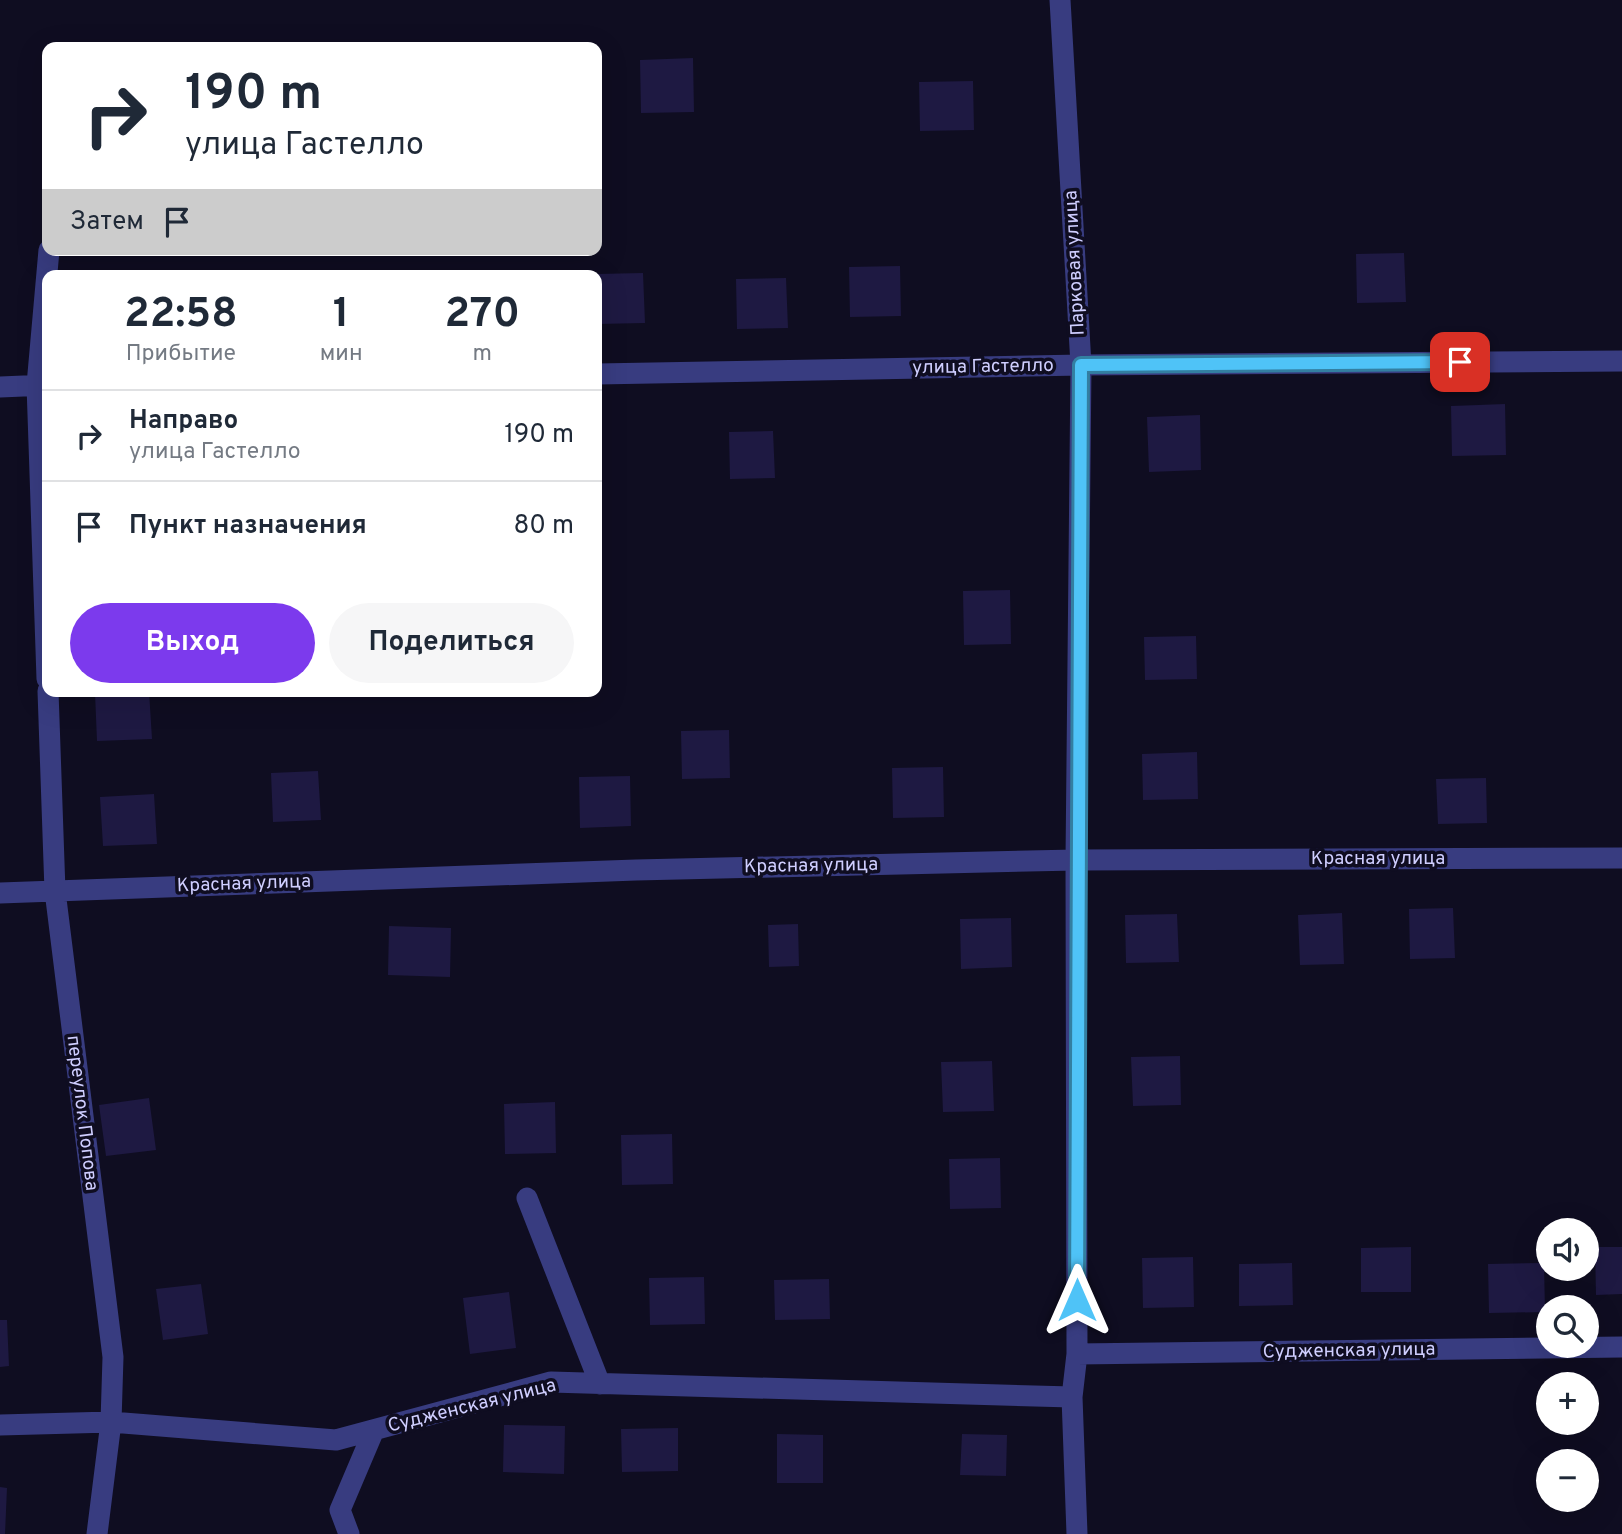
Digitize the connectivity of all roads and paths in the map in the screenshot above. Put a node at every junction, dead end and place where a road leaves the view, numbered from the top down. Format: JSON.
{"nodes":[{"id":1,"x":1060,"y":0,"type":"edge"},
{"id":2,"x":1622,"y":361,"type":"edge"},
{"id":3,"x":1081,"y":365,"type":"junction"},
{"id":4,"x":602,"y":374,"type":"edge"},
{"id":5,"x":42,"y":385,"type":"edge"},
{"id":6,"x":0,"y":387,"type":"edge"},
{"id":7,"x":48,"y":697,"type":"edge"},
{"id":8,"x":1622,"y":858,"type":"edge"},
{"id":9,"x":1076,"y":860,"type":"junction"},
{"id":10,"x":55,"y":891,"type":"junction"},
{"id":11,"x":0,"y":893,"type":"edge"},
{"id":12,"x":527,"y":1198,"type":"dead end"},
{"id":13,"x":1622,"y":1347,"type":"edge"},
{"id":14,"x":1077,"y":1354,"type":"junction"},
{"id":15,"x":600,"y":1384,"type":"junction"},
{"id":16,"x":1072,"y":1397,"type":"junction"},
{"id":17,"x":111,"y":1422,"type":"junction"},
{"id":18,"x":0,"y":1425,"type":"edge"},
{"id":19,"x":374,"y":1430,"type":"junction"},
{"id":20,"x":97,"y":1534,"type":"edge"},
{"id":21,"x":349,"y":1534,"type":"edge"},
{"id":22,"x":1077,"y":1534,"type":"edge"}],
"edges":[{"from":1,"to":3,"type":"street","name":"Парковая улица"},
{"from":2,"to":3,"type":"street","name":"улица Гастелло"},
{"from":3,"to":4,"type":"street","name":"улица Гастелло"},
{"from":3,"to":9,"type":"street","name":"Парковая улица"},
{"from":5,"to":6,"type":"street"},
{"from":7,"to":10,"type":"street","name":"переулок Попова"},
{"from":8,"to":9,"type":"street","name":"Красная улица"},
{"from":9,"to":10,"type":"street","name":"Красная улица"},
{"from":9,"to":14,"type":"street","name":"Парковая улица"},
{"from":10,"to":11,"type":"street","name":"Красная улица"},
{"from":10,"to":17,"type":"street","name":"переулок Попова"},
{"from":12,"to":15,"type":"street"},
{"from":13,"to":14,"type":"street","name":"Судженская улица"},
{"from":14,"to":16,"type":"street","name":"Парковая улица"},
{"from":15,"to":16,"type":"street","name":"Судженская улица"},
{"from":15,"to":19,"type":"street","name":"Судженская улица"},
{"from":16,"to":22,"type":"street","name":"Парковая улица"},
{"from":17,"to":18,"type":"street","name":"Судженская улица"},
{"from":17,"to":19,"type":"street","name":"Судженская улица"},
{"from":17,"to":20,"type":"street","name":"переулок Попова"},
{"from":19,"to":21,"type":"street"}]}
